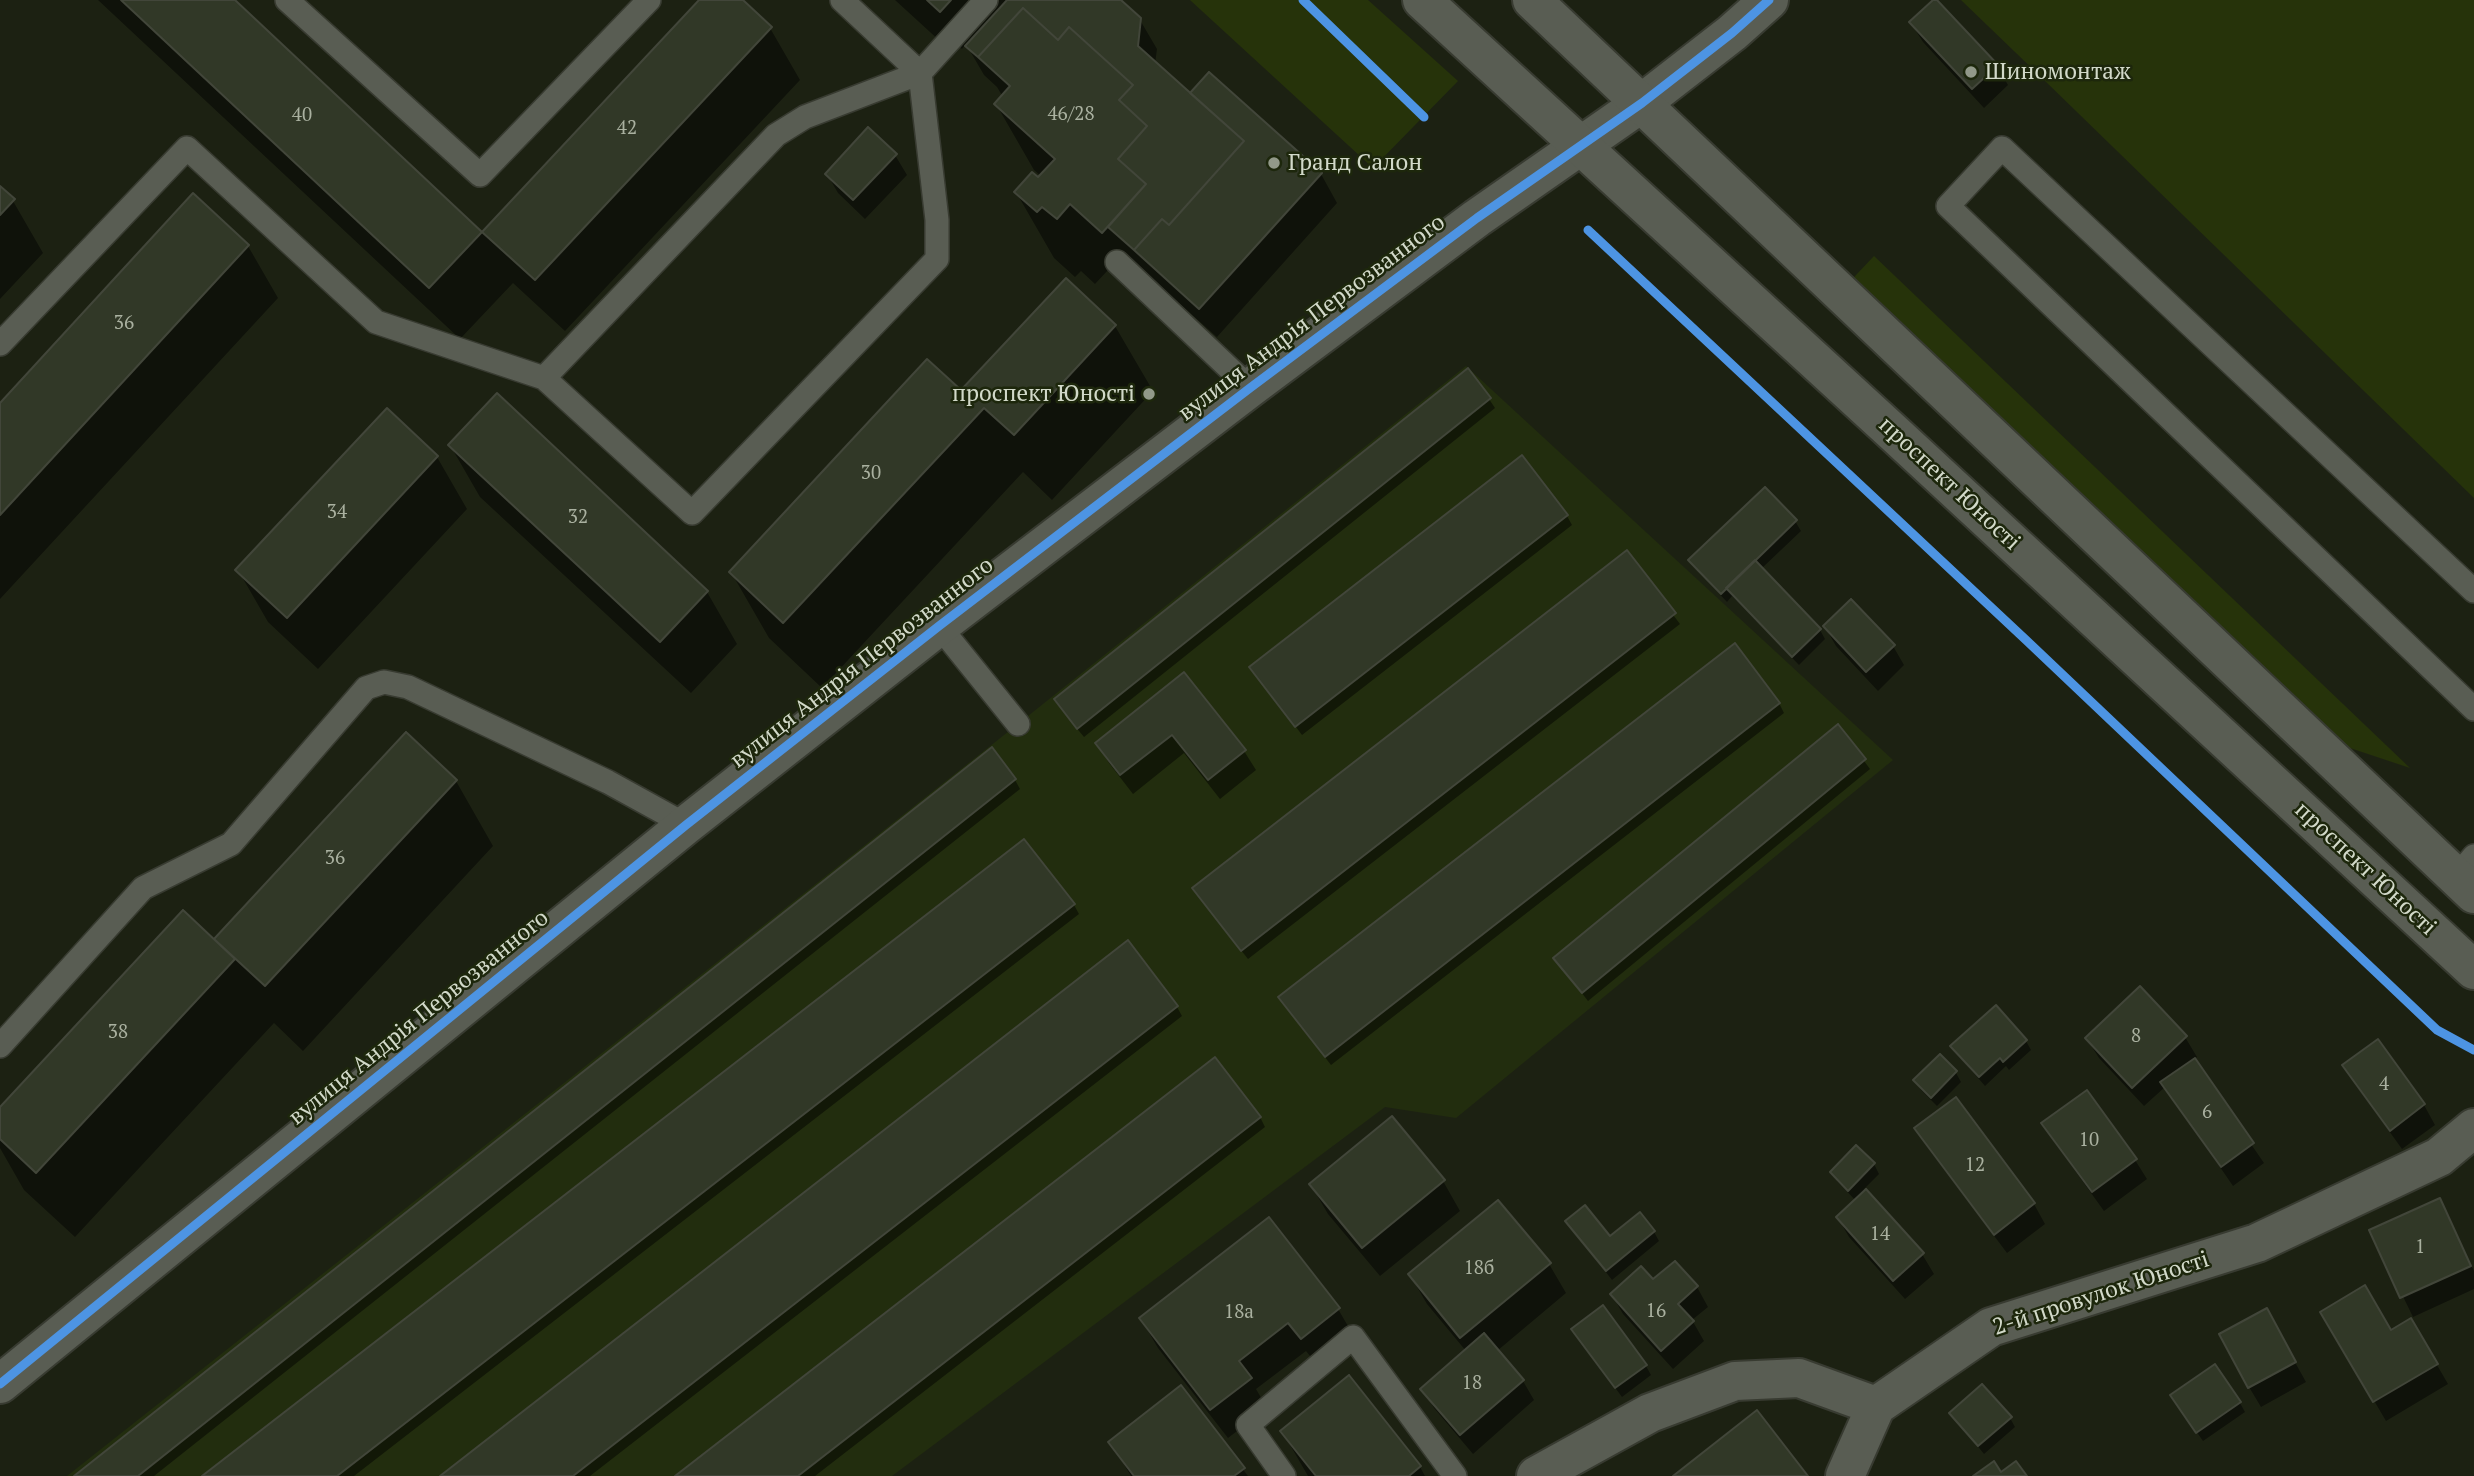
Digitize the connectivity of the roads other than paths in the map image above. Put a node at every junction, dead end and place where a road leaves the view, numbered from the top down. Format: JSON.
{"nodes":[{"id":1,"x":287,"y":0,"type":"edge"},
{"id":2,"x":649,"y":0,"type":"edge"},
{"id":3,"x":842,"y":0,"type":"edge"},
{"id":4,"x":986,"y":0,"type":"edge"},
{"id":5,"x":1422,"y":0,"type":"edge"},
{"id":6,"x":1532,"y":0,"type":"edge"},
{"id":7,"x":1769,"y":0,"type":"edge"},
{"id":8,"x":920,"y":73,"type":"junction"},
{"id":9,"x":1642,"y":103,"type":"junction"},
{"id":10,"x":1582,"y":145,"type":"junction"},
{"id":11,"x":1117,"y":262,"type":"dead end"},
{"id":12,"x":0,"y":344,"type":"edge"},
{"id":13,"x":544,"y":377,"type":"junction"},
{"id":14,"x":1250,"y":388,"type":"junction"},
{"id":15,"x":2474,"y":591,"type":"edge"},
{"id":16,"x":939,"y":626,"type":"junction"},
{"id":17,"x":2474,"y":709,"type":"edge"},
{"id":18,"x":1018,"y":724,"type":"dead end"},
{"id":19,"x":686,"y":825,"type":"junction"},
{"id":20,"x":2468,"y":876,"type":"edge"},
{"id":21,"x":2474,"y":970,"type":"edge"},
{"id":22,"x":0,"y":1046,"type":"edge"},
{"id":23,"x":2474,"y":1128,"type":"edge"},
{"id":24,"x":0,"y":1384,"type":"edge"},
{"id":25,"x":1876,"y":1406,"type":"junction"},
{"id":26,"x":1284,"y":1476,"type":"edge"},
{"id":27,"x":1455,"y":1476,"type":"edge"},
{"id":28,"x":1536,"y":1476,"type":"edge"},
{"id":29,"x":1845,"y":1476,"type":"edge"}],
"edges":[{"from":1,"to":2,"type":"lane"},
{"from":3,"to":8,"type":"lane"},
{"from":4,"to":8,"type":"lane"},
{"from":5,"to":10,"type":"street","name":"проспект Юності"},
{"from":6,"to":9,"type":"street"},
{"from":7,"to":9,"type":"street","name":"вулиця Андрія Первозванного"},
{"from":8,"to":13,"type":"lane"},
{"from":8,"to":13,"type":"lane"},
{"from":9,"to":10,"type":"street","name":"вулиця Андрія Первозванного"},
{"from":9,"to":20,"type":"street"},
{"from":10,"to":14,"type":"street","name":"вулиця Андрія Первозванного"},
{"from":10,"to":21,"type":"street","name":"проспект Юності"},
{"from":11,"to":14,"type":"lane"},
{"from":12,"to":13,"type":"lane"},
{"from":14,"to":16,"type":"street","name":"вулиця Андрія Первозванного"},
{"from":15,"to":17,"type":"lane"},
{"from":16,"to":18,"type":"lane"},
{"from":16,"to":19,"type":"street","name":"вулиця Андрія Первозванного"},
{"from":19,"to":22,"type":"lane"},
{"from":19,"to":24,"type":"street","name":"вулиця Андрія Первозванного"},
{"from":23,"to":25,"type":"street","name":"2-й провулок Юності"},
{"from":25,"to":28,"type":"street"},
{"from":25,"to":29,"type":"street"},
{"from":26,"to":27,"type":"lane"}]}
